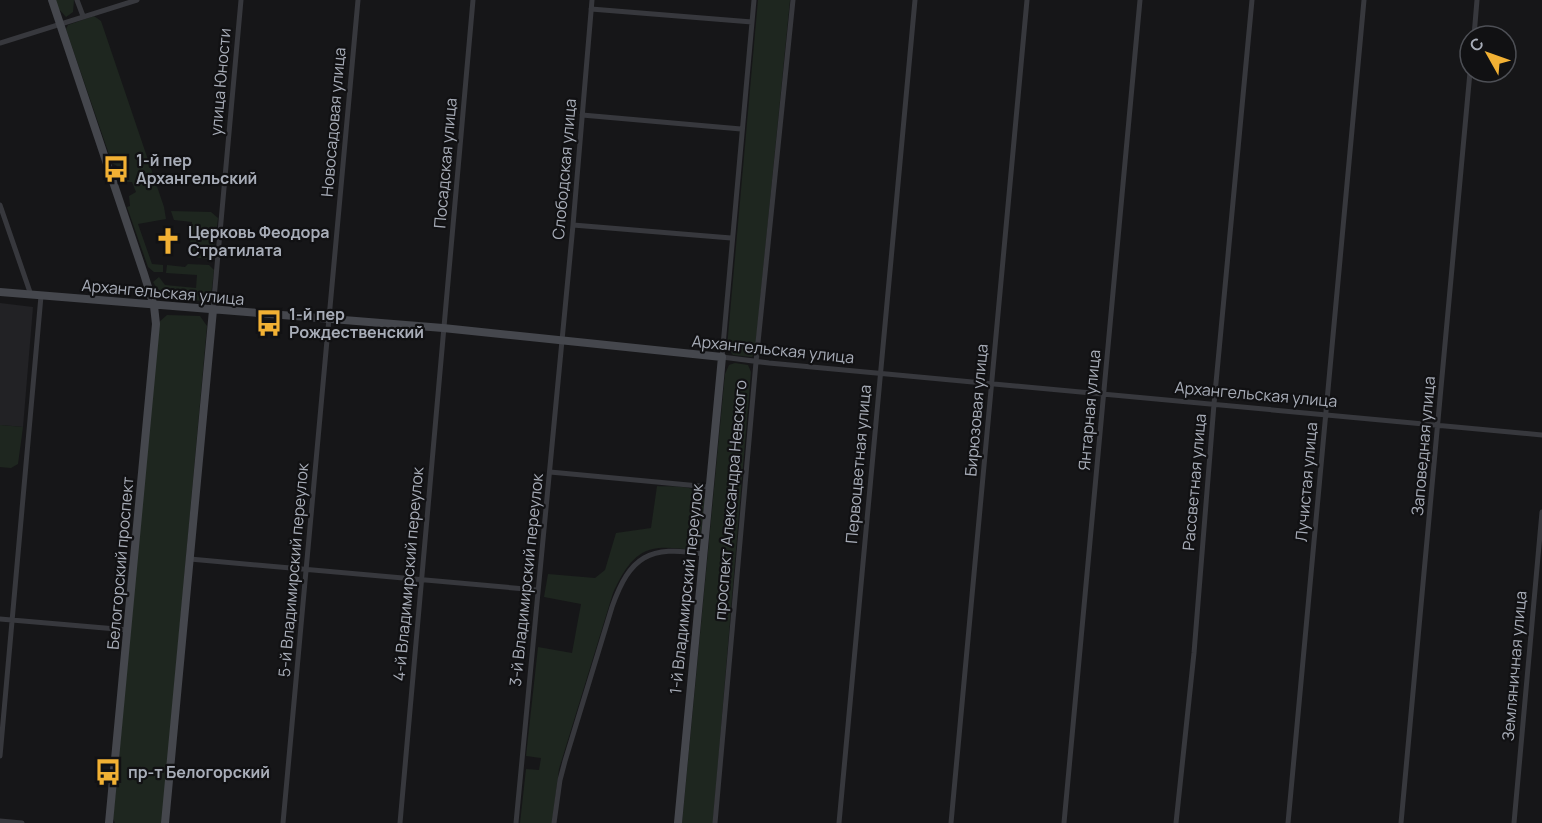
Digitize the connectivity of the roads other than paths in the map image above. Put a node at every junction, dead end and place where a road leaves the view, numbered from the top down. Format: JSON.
{"nodes":[{"id":1,"x":52,"y":0,"type":"edge"},
{"id":2,"x":77,"y":0,"type":"edge"},
{"id":3,"x":137,"y":0,"type":"edge"},
{"id":4,"x":241,"y":0,"type":"edge"},
{"id":5,"x":358,"y":0,"type":"edge"},
{"id":6,"x":473,"y":0,"type":"edge"},
{"id":7,"x":592,"y":0,"type":"edge"},
{"id":8,"x":754,"y":0,"type":"edge"},
{"id":9,"x":793,"y":0,"type":"edge"},
{"id":10,"x":915,"y":0,"type":"edge"},
{"id":11,"x":1027,"y":0,"type":"edge"},
{"id":12,"x":1140,"y":0,"type":"edge"},
{"id":13,"x":1252,"y":0,"type":"edge"},
{"id":14,"x":1364,"y":0,"type":"edge"},
{"id":15,"x":1477,"y":0,"type":"edge"},
{"id":16,"x":591,"y":9,"type":"junction"},
{"id":17,"x":83,"y":16,"type":"junction"},
{"id":18,"x":752,"y":22,"type":"junction"},
{"id":19,"x":60,"y":24,"type":"junction"},
{"id":20,"x":1475,"y":24,"type":"edge"},
{"id":21,"x":0,"y":43,"type":"edge"},
{"id":22,"x":1469,"y":84,"type":"edge"},
{"id":23,"x":582,"y":115,"type":"junction"},
{"id":24,"x":741,"y":129,"type":"junction"},
{"id":25,"x":0,"y":205,"type":"edge"},
{"id":26,"x":573,"y":225,"type":"junction"},
{"id":27,"x":731,"y":238,"type":"junction"},
{"id":28,"x":0,"y":292,"type":"edge"},
{"id":29,"x":31,"y":295,"type":"junction"},
{"id":30,"x":41,"y":296,"type":"junction"},
{"id":31,"x":154,"y":306,"type":"junction"},
{"id":32,"x":213,"y":310,"type":"junction"},
{"id":33,"x":330,"y":319,"type":"junction"},
{"id":34,"x":443,"y":328,"type":"junction"},
{"id":35,"x":561,"y":340,"type":"junction"},
{"id":36,"x":722,"y":357,"type":"junction"},
{"id":37,"x":756,"y":362,"type":"junction"},
{"id":38,"x":880,"y":374,"type":"junction"},
{"id":39,"x":992,"y":383,"type":"junction"},
{"id":40,"x":1104,"y":394,"type":"junction"},
{"id":41,"x":1214,"y":404,"type":"junction"},
{"id":42,"x":1326,"y":414,"type":"junction"},
{"id":43,"x":1438,"y":425,"type":"junction"},
{"id":44,"x":1542,"y":435,"type":"edge"},
{"id":45,"x":550,"y":472,"type":"junction"},
{"id":46,"x":710,"y":487,"type":"junction"},
{"id":47,"x":1542,"y":512,"type":"edge"},
{"id":48,"x":703,"y":554,"type":"junction"},
{"id":49,"x":190,"y":559,"type":"junction"},
{"id":50,"x":306,"y":568,"type":"junction"},
{"id":51,"x":422,"y":579,"type":"junction"},
{"id":52,"x":537,"y":590,"type":"junction"},
{"id":53,"x":0,"y":619,"type":"edge"},
{"id":54,"x":13,"y":620,"type":"junction"},
{"id":55,"x":128,"y":630,"type":"junction"},
{"id":56,"x":0,"y":756,"type":"edge"},
{"id":57,"x":0,"y":821,"type":"edge"},
{"id":58,"x":22,"y":823,"type":"edge"},
{"id":59,"x":109,"y":823,"type":"edge"},
{"id":60,"x":165,"y":823,"type":"edge"},
{"id":61,"x":283,"y":823,"type":"edge"},
{"id":62,"x":400,"y":823,"type":"edge"},
{"id":63,"x":516,"y":823,"type":"edge"},
{"id":64,"x":554,"y":823,"type":"edge"},
{"id":65,"x":678,"y":823,"type":"edge"},
{"id":66,"x":715,"y":823,"type":"edge"},
{"id":67,"x":839,"y":823,"type":"edge"},
{"id":68,"x":951,"y":823,"type":"edge"},
{"id":69,"x":1064,"y":823,"type":"edge"},
{"id":70,"x":1176,"y":823,"type":"edge"},
{"id":71,"x":1288,"y":823,"type":"edge"},
{"id":72,"x":1401,"y":823,"type":"edge"},
{"id":73,"x":1514,"y":823,"type":"edge"}],
"edges":[{"from":1,"to":19,"type":"street","name":"Белогорский проспект"},
{"from":2,"to":17,"type":"street"},
{"from":3,"to":17,"type":"street"},
{"from":4,"to":32,"type":"street","name":"улица Юности"},
{"from":5,"to":33,"type":"street","name":"Новосадовая улица"},
{"from":6,"to":34,"type":"street","name":"Посадская улица"},
{"from":7,"to":16,"type":"street","name":"Слободская улица"},
{"from":8,"to":18,"type":"street","name":"проспект Александра Невского"},
{"from":9,"to":37,"type":"street","name":"проспект Александра Невского"},
{"from":10,"to":38,"type":"street","name":"Первоцветная улица"},
{"from":11,"to":39,"type":"street","name":"Бирюзовая улица"},
{"from":12,"to":40,"type":"street","name":"Янтарная улица"},
{"from":13,"to":41,"type":"street","name":"Рассветная улица"},
{"from":14,"to":42,"type":"street","name":"Лучистая улица"},
{"from":15,"to":20,"type":"street"},
{"from":16,"to":18,"type":"street"},
{"from":16,"to":23,"type":"street","name":"Слободская улица"},
{"from":17,"to":19,"type":"street"},
{"from":18,"to":24,"type":"street","name":"проспект Александра Невского"},
{"from":19,"to":21,"type":"street"},
{"from":19,"to":31,"type":"street","name":"Белогорский проспект"},
{"from":22,"to":43,"type":"street","name":"Заповедная улица"},
{"from":23,"to":24,"type":"street"},
{"from":23,"to":26,"type":"street","name":"Слободская улица"},
{"from":24,"to":27,"type":"street","name":"проспект Александра Невского"},
{"from":25,"to":29,"type":"street"},
{"from":26,"to":27,"type":"street"},
{"from":26,"to":35,"type":"street","name":"Слободская улица"},
{"from":27,"to":36,"type":"street","name":"проспект Александра Невского"},
{"from":28,"to":29,"type":"street","name":"Архангельская улица"},
{"from":29,"to":30,"type":"street","name":"Архангельская улица"},
{"from":30,"to":31,"type":"street","name":"Архангельская улица"},
{"from":30,"to":54,"type":"street"},
{"from":31,"to":32,"type":"street","name":"Архангельская улица"},
{"from":31,"to":55,"type":"street","name":"Белогорский проспект"},
{"from":32,"to":33,"type":"street","name":"Архангельская улица"},
{"from":32,"to":49,"type":"street"},
{"from":33,"to":34,"type":"street","name":"Архангельская улица"},
{"from":33,"to":50,"type":"street","name":"5-й Владимирский переулок"},
{"from":34,"to":35,"type":"street","name":"Архангельская улица"},
{"from":34,"to":51,"type":"street","name":"4-й Владимирский переулок"},
{"from":35,"to":36,"type":"street","name":"Архангельская улица"},
{"from":35,"to":45,"type":"street","name":"3-й Владимирский переулок"},
{"from":36,"to":37,"type":"street","name":"Архангельская улица"},
{"from":36,"to":46,"type":"street","name":"1-й Владимирский переулок"},
{"from":37,"to":38,"type":"street","name":"Архангельская улица"},
{"from":37,"to":66,"type":"street","name":"проспект Александра Невского"},
{"from":38,"to":39,"type":"street","name":"Архангельская улица"},
{"from":38,"to":67,"type":"street","name":"Первоцветная улица"},
{"from":39,"to":40,"type":"street","name":"Архангельская улица"},
{"from":39,"to":68,"type":"street","name":"Бирюзовая улица"},
{"from":40,"to":41,"type":"street","name":"Архангельская улица"},
{"from":40,"to":69,"type":"street","name":"Янтарная улица"},
{"from":41,"to":42,"type":"street","name":"Архангельская улица"},
{"from":41,"to":70,"type":"street","name":"Рассветная улица"},
{"from":42,"to":43,"type":"street","name":"Архангельская улица"},
{"from":42,"to":71,"type":"street","name":"Лучистая улица"},
{"from":43,"to":44,"type":"street","name":"Архангельская улица"},
{"from":43,"to":72,"type":"street","name":"Заповедная улица"},
{"from":45,"to":46,"type":"street"},
{"from":45,"to":52,"type":"street","name":"3-й Владимирский переулок"},
{"from":46,"to":48,"type":"street","name":"1-й Владимирский переулок"},
{"from":47,"to":73,"type":"street","name":"Земляничная улица"},
{"from":48,"to":64,"type":"street"},
{"from":48,"to":65,"type":"street","name":"1-й Владимирский переулок"},
{"from":49,"to":50,"type":"street"},
{"from":49,"to":60,"type":"street"},
{"from":50,"to":51,"type":"street"},
{"from":50,"to":61,"type":"street","name":"5-й Владимирский переулок"},
{"from":51,"to":52,"type":"street"},
{"from":51,"to":62,"type":"street","name":"4-й Владимирский переулок"},
{"from":52,"to":63,"type":"street","name":"3-й Владимирский переулок"},
{"from":53,"to":54,"type":"street"},
{"from":54,"to":55,"type":"street"},
{"from":54,"to":56,"type":"street"},
{"from":55,"to":59,"type":"street","name":"Белогорский проспект"},
{"from":57,"to":58,"type":"street"}]}
